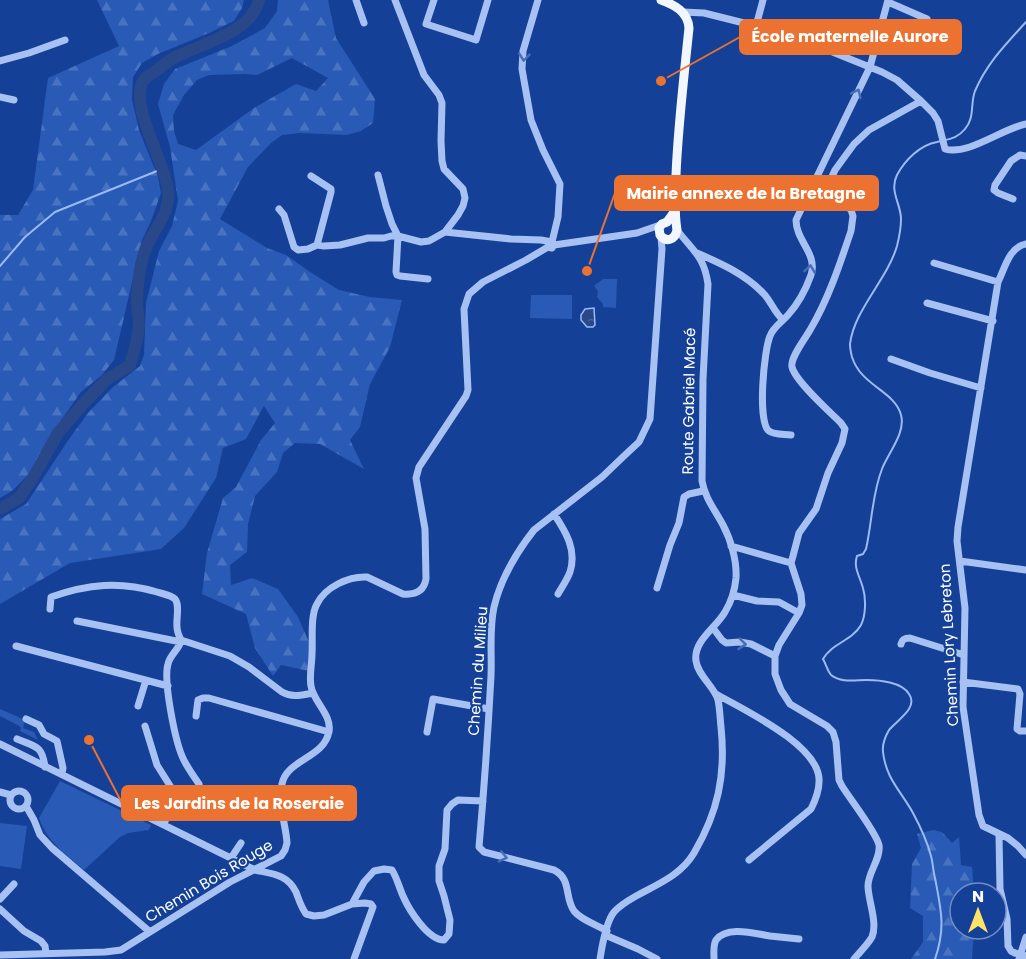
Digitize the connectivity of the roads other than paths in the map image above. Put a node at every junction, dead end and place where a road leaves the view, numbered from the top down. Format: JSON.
{"nodes":[{"id":1,"x":356,"y":0,"type":"edge"},
{"id":2,"x":395,"y":0,"type":"edge"},
{"id":3,"x":434,"y":0,"type":"edge"},
{"id":4,"x":488,"y":0,"type":"edge"},
{"id":5,"x":538,"y":0,"type":"edge"},
{"id":6,"x":661,"y":0,"type":"edge"},
{"id":7,"x":762,"y":0,"type":"edge"},
{"id":8,"x":888,"y":1,"type":"edge"},
{"id":9,"x":683,"y":12,"type":"junction"},
{"id":10,"x":927,"y":19,"type":"dead end"},
{"id":11,"x":364,"y":23,"type":"dead end"},
{"id":12,"x":756,"y":26,"type":"junction"},
{"id":13,"x":64,"y":40,"type":"dead end"},
{"id":14,"x":0,"y":61,"type":"edge"},
{"id":15,"x":870,"y":67,"type":"junction"},
{"id":16,"x":0,"y":97,"type":"edge"},
{"id":17,"x":14,"y":100,"type":"dead end"},
{"id":18,"x":921,"y":101,"type":"junction"},
{"id":19,"x":1026,"y":124,"type":"edge"},
{"id":20,"x":1026,"y":156,"type":"edge"},
{"id":21,"x":378,"y":175,"type":"dead end"},
{"id":22,"x":311,"y":176,"type":"dead end"},
{"id":23,"x":1013,"y":199,"type":"dead end"},
{"id":24,"x":279,"y":209,"type":"dead end"},
{"id":25,"x":445,"y":232,"type":"junction"},
{"id":26,"x":668,"y":232,"type":"junction"},
{"id":27,"x":398,"y":236,"type":"junction"},
{"id":28,"x":550,"y":244,"type":"junction"},
{"id":29,"x":1026,"y":244,"type":"edge"},
{"id":30,"x":317,"y":245,"type":"junction"},
{"id":31,"x":697,"y":253,"type":"junction"},
{"id":32,"x":934,"y":263,"type":"dead end"},
{"id":33,"x":429,"y":279,"type":"dead end"},
{"id":34,"x":998,"y":282,"type":"junction"},
{"id":35,"x":927,"y":303,"type":"dead end"},
{"id":36,"x":783,"y":320,"type":"junction"},
{"id":37,"x":993,"y":321,"type":"junction"},
{"id":38,"x":891,"y":359,"type":"dead end"},
{"id":39,"x":981,"y":388,"type":"junction"},
{"id":40,"x":791,"y":435,"type":"dead end"},
{"id":41,"x":703,"y":491,"type":"junction"},
{"id":42,"x":554,"y":514,"type":"junction"},
{"id":43,"x":731,"y":546,"type":"junction"},
{"id":44,"x":960,"y":561,"type":"junction"},
{"id":45,"x":791,"y":563,"type":"junction"},
{"id":46,"x":1026,"y":570,"type":"edge"},
{"id":47,"x":657,"y":588,"type":"dead end"},
{"id":48,"x":558,"y":594,"type":"dead end"},
{"id":49,"x":733,"y":595,"type":"junction"},
{"id":50,"x":50,"y":609,"type":"dead end"},
{"id":51,"x":799,"y":613,"type":"junction"},
{"id":52,"x":77,"y":621,"type":"dead end"},
{"id":53,"x":713,"y":628,"type":"junction"},
{"id":54,"x":181,"y":641,"type":"junction"},
{"id":55,"x":901,"y":644,"type":"dead end"},
{"id":56,"x":16,"y":646,"type":"dead end"},
{"id":57,"x":964,"y":655,"type":"junction"},
{"id":58,"x":774,"y":656,"type":"junction"},
{"id":59,"x":146,"y":680,"type":"junction"},
{"id":60,"x":963,"y":682,"type":"junction"},
{"id":61,"x":168,"y":686,"type":"junction"},
{"id":62,"x":313,"y":693,"type":"junction"},
{"id":63,"x":716,"y":694,"type":"junction"},
{"id":64,"x":138,"y":706,"type":"dead end"},
{"id":65,"x":489,"y":709,"type":"junction"},
{"id":66,"x":196,"y":716,"type":"dead end"},
{"id":67,"x":26,"y":719,"type":"dead end"},
{"id":68,"x":145,"y":726,"type":"dead end"},
{"id":69,"x":1026,"y":731,"type":"edge"},
{"id":70,"x":329,"y":732,"type":"junction"},
{"id":71,"x":427,"y":732,"type":"dead end"},
{"id":72,"x":147,"y":735,"type":"junction"},
{"id":73,"x":138,"y":737,"type":"dead end"},
{"id":74,"x":17,"y":739,"type":"dead end"},
{"id":75,"x":0,"y":744,"type":"edge"},
{"id":76,"x":45,"y":766,"type":"junction"},
{"id":77,"x":62,"y":774,"type":"junction"},
{"id":78,"x":199,"y":784,"type":"dead end"},
{"id":79,"x":0,"y":792,"type":"edge"},
{"id":80,"x":11,"y":795,"type":"junction"},
{"id":81,"x":483,"y":801,"type":"junction"},
{"id":82,"x":26,"y":806,"type":"junction"},
{"id":83,"x":164,"y":824,"type":"junction"},
{"id":84,"x":999,"y":835,"type":"junction"},
{"id":85,"x":241,"y":843,"type":"dead end"},
{"id":86,"x":1026,"y":855,"type":"edge"},
{"id":87,"x":231,"y":858,"type":"junction"},
{"id":88,"x":749,"y":860,"type":"dead end"},
{"id":89,"x":255,"y":870,"type":"junction"},
{"id":90,"x":14,"y":884,"type":"dead end"},
{"id":91,"x":0,"y":899,"type":"edge"},
{"id":92,"x":352,"y":904,"type":"junction"},
{"id":93,"x":0,"y":909,"type":"edge"},
{"id":94,"x":150,"y":932,"type":"junction"},
{"id":95,"x":606,"y":933,"type":"junction"},
{"id":96,"x":1026,"y":937,"type":"edge"},
{"id":97,"x":799,"y":939,"type":"dead end"},
{"id":98,"x":46,"y":953,"type":"junction"},
{"id":99,"x":0,"y":955,"type":"edge"},
{"id":100,"x":1021,"y":956,"type":"edge"},
{"id":101,"x":354,"y":959,"type":"edge"},
{"id":102,"x":600,"y":959,"type":"edge"},
{"id":103,"x":657,"y":959,"type":"edge"},
{"id":104,"x":714,"y":959,"type":"edge"},
{"id":105,"x":854,"y":959,"type":"edge"}],
"edges":[{"from":1,"to":11,"type":"street"},
{"from":2,"to":25,"type":"street"},
{"from":3,"to":4,"type":"street"},
{"from":5,"to":28,"type":"street","one_way":true},
{"from":6,"to":9,"type":"main road"},
{"from":7,"to":12,"type":"street"},
{"from":8,"to":10,"type":"street"},
{"from":8,"to":15,"type":"street"},
{"from":9,"to":12,"type":"street"},
{"from":9,"to":26,"type":"main road"},
{"from":12,"to":15,"type":"street"},
{"from":13,"to":14,"type":"street"},
{"from":15,"to":18,"type":"street"},
{"from":36,"to":15,"type":"street","one_way":true},
{"from":16,"to":17,"type":"street"},
{"from":18,"to":19,"type":"street"},
{"from":18,"to":45,"type":"street"},
{"from":20,"to":23,"type":"street"},
{"from":21,"to":27,"type":"street"},
{"from":22,"to":30,"type":"street"},
{"from":24,"to":30,"type":"street"},
{"from":25,"to":27,"type":"street"},
{"from":25,"to":28,"type":"street"},
{"from":26,"to":28,"type":"street"},
{"from":26,"to":31,"type":"street","name":"Route Gabriel Macé"},
{"from":26,"to":42,"type":"street","name":"Chemin du Milieu"},
{"from":27,"to":30,"type":"street"},
{"from":27,"to":33,"type":"street"},
{"from":28,"to":62,"type":"street"},
{"from":29,"to":34,"type":"street","name":"Chemin Lory Lebreton"},
{"from":31,"to":36,"type":"street"},
{"from":31,"to":41,"type":"street","name":"Route Gabriel Macé"},
{"from":32,"to":34,"type":"street"},
{"from":34,"to":37,"type":"street","name":"Chemin Lory Lebreton"},
{"from":35,"to":37,"type":"street"},
{"from":36,"to":40,"type":"street"},
{"from":37,"to":39,"type":"street","name":"Chemin Lory Lebreton"},
{"from":38,"to":39,"type":"street"},
{"from":39,"to":44,"type":"street","name":"Chemin Lory Lebreton"},
{"from":41,"to":43,"type":"street","name":"Route Gabriel Macé"},
{"from":41,"to":47,"type":"street"},
{"from":42,"to":48,"type":"street"},
{"from":42,"to":65,"type":"street","name":"Chemin du Milieu"},
{"from":43,"to":45,"type":"street"},
{"from":43,"to":49,"type":"street","name":"Route Gabriel Macé"},
{"from":44,"to":46,"type":"street"},
{"from":44,"to":57,"type":"street","name":"Chemin Lory Lebreton"},
{"from":45,"to":51,"type":"street"},
{"from":49,"to":51,"type":"street"},
{"from":49,"to":53,"type":"street","name":"Route Gabriel Macé"},
{"from":50,"to":54,"type":"street"},
{"from":51,"to":58,"type":"street"},
{"from":52,"to":54,"type":"street"},
{"from":53,"to":58,"type":"street","one_way":true},
{"from":53,"to":63,"type":"street","name":"Route Gabriel Macé"},
{"from":54,"to":61,"type":"street"},
{"from":54,"to":62,"type":"street"},
{"from":55,"to":57,"type":"street"},
{"from":56,"to":59,"type":"street"},
{"from":57,"to":60,"type":"street","name":"Chemin Lory Lebreton"},
{"from":58,"to":105,"type":"street"},
{"from":59,"to":61,"type":"street"},
{"from":59,"to":64,"type":"street"},
{"from":60,"to":69,"type":"street"},
{"from":60,"to":84,"type":"street","name":"Chemin Lory Lebreton"},
{"from":61,"to":78,"type":"street"},
{"from":62,"to":70,"type":"street"},
{"from":63,"to":88,"type":"street"},
{"from":63,"to":95,"type":"street","name":"Route Gabriel Macé"},
{"from":65,"to":71,"type":"street"},
{"from":65,"to":81,"type":"street","name":"Chemin du Milieu"},
{"from":66,"to":70,"type":"street"},
{"from":67,"to":77,"type":"street"},
{"from":68,"to":72,"type":"street"},
{"from":70,"to":89,"type":"street","name":"Chemin Bois Rouge"},
{"from":72,"to":73,"type":"street"},
{"from":72,"to":83,"type":"street"},
{"from":74,"to":76,"type":"street"},
{"from":75,"to":76,"type":"street"},
{"from":76,"to":77,"type":"street"},
{"from":77,"to":83,"type":"street"},
{"from":79,"to":80,"type":"street"},
{"from":80,"to":82,"type":"street"},
{"from":80,"to":82,"type":"street"},
{"from":81,"to":92,"type":"street"},
{"from":81,"to":95,"type":"street","name":"Chemin du Milieu","one_way":true},
{"from":82,"to":94,"type":"street"},
{"from":83,"to":87,"type":"street"},
{"from":84,"to":86,"type":"street","name":"Chemin Lory Lebreton"},
{"from":84,"to":100,"type":"street"},
{"from":85,"to":87,"type":"street"},
{"from":87,"to":89,"type":"street"},
{"from":89,"to":92,"type":"street"},
{"from":89,"to":94,"type":"street","name":"Chemin Bois Rouge"},
{"from":90,"to":91,"type":"street"},
{"from":92,"to":101,"type":"street"},
{"from":93,"to":98,"type":"street"},
{"from":94,"to":98,"type":"street","name":"Chemin Bois Rouge"},
{"from":95,"to":102,"type":"street","name":"Route Gabriel Macé"},
{"from":95,"to":103,"type":"street"},
{"from":96,"to":100,"type":"street"},
{"from":97,"to":104,"type":"street"},
{"from":98,"to":99,"type":"street","name":"Chemin Bois Rouge"}]}
